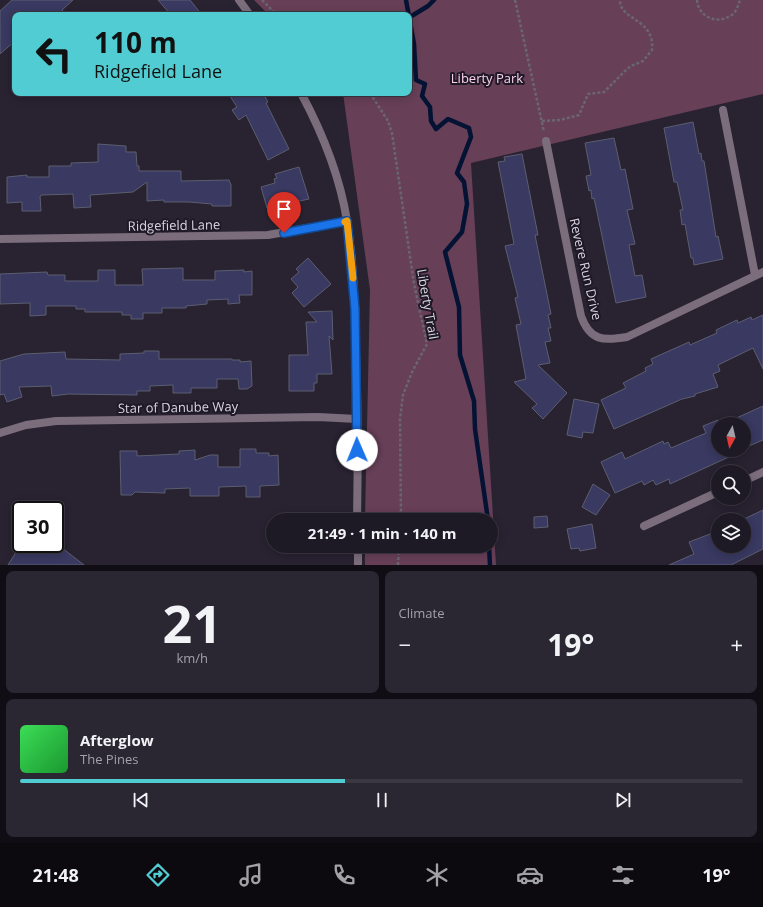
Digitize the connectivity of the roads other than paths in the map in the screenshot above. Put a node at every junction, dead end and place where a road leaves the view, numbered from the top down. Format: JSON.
{"nodes":[{"id":1,"x":238,"y":0,"type":"edge"},
{"id":2,"x":248,"y":12,"type":"edge"},
{"id":3,"x":302,"y":96,"type":"edge"},
{"id":4,"x":723,"y":110,"type":"dead end"},
{"id":5,"x":546,"y":141,"type":"road end"},
{"id":6,"x":347,"y":221,"type":"junction"},
{"id":7,"x":0,"y":239,"type":"edge"},
{"id":8,"x":759,"y":273,"type":"edge"},
{"id":9,"x":357,"y":419,"type":"junction"},
{"id":10,"x":0,"y":433,"type":"edge"},
{"id":11,"x":763,"y":472,"type":"edge"},
{"id":12,"x":751,"y":478,"type":"edge"},
{"id":13,"x":711,"y":495,"type":"edge"},
{"id":14,"x":357,"y":513,"type":"edge"},
{"id":15,"x":644,"y":526,"type":"dead end"},
{"id":16,"x":358,"y":553,"type":"edge"},
{"id":17,"x":358,"y":565,"type":"edge"}],
"edges":[{"from":1,"to":2,"type":"street"},
{"from":3,"to":6,"type":"street"},
{"from":4,"to":8,"type":"street"},
{"from":5,"to":8,"type":"street","name":"Revere Run Drive"},
{"from":6,"to":7,"type":"street","name":"Ridgefield Lane"},
{"from":6,"to":9,"type":"street"},
{"from":9,"to":10,"type":"street","name":"Star of Danube Way"},
{"from":9,"to":14,"type":"street"},
{"from":11,"to":12,"type":"street"},
{"from":13,"to":15,"type":"street"},
{"from":16,"to":17,"type":"street"}]}
